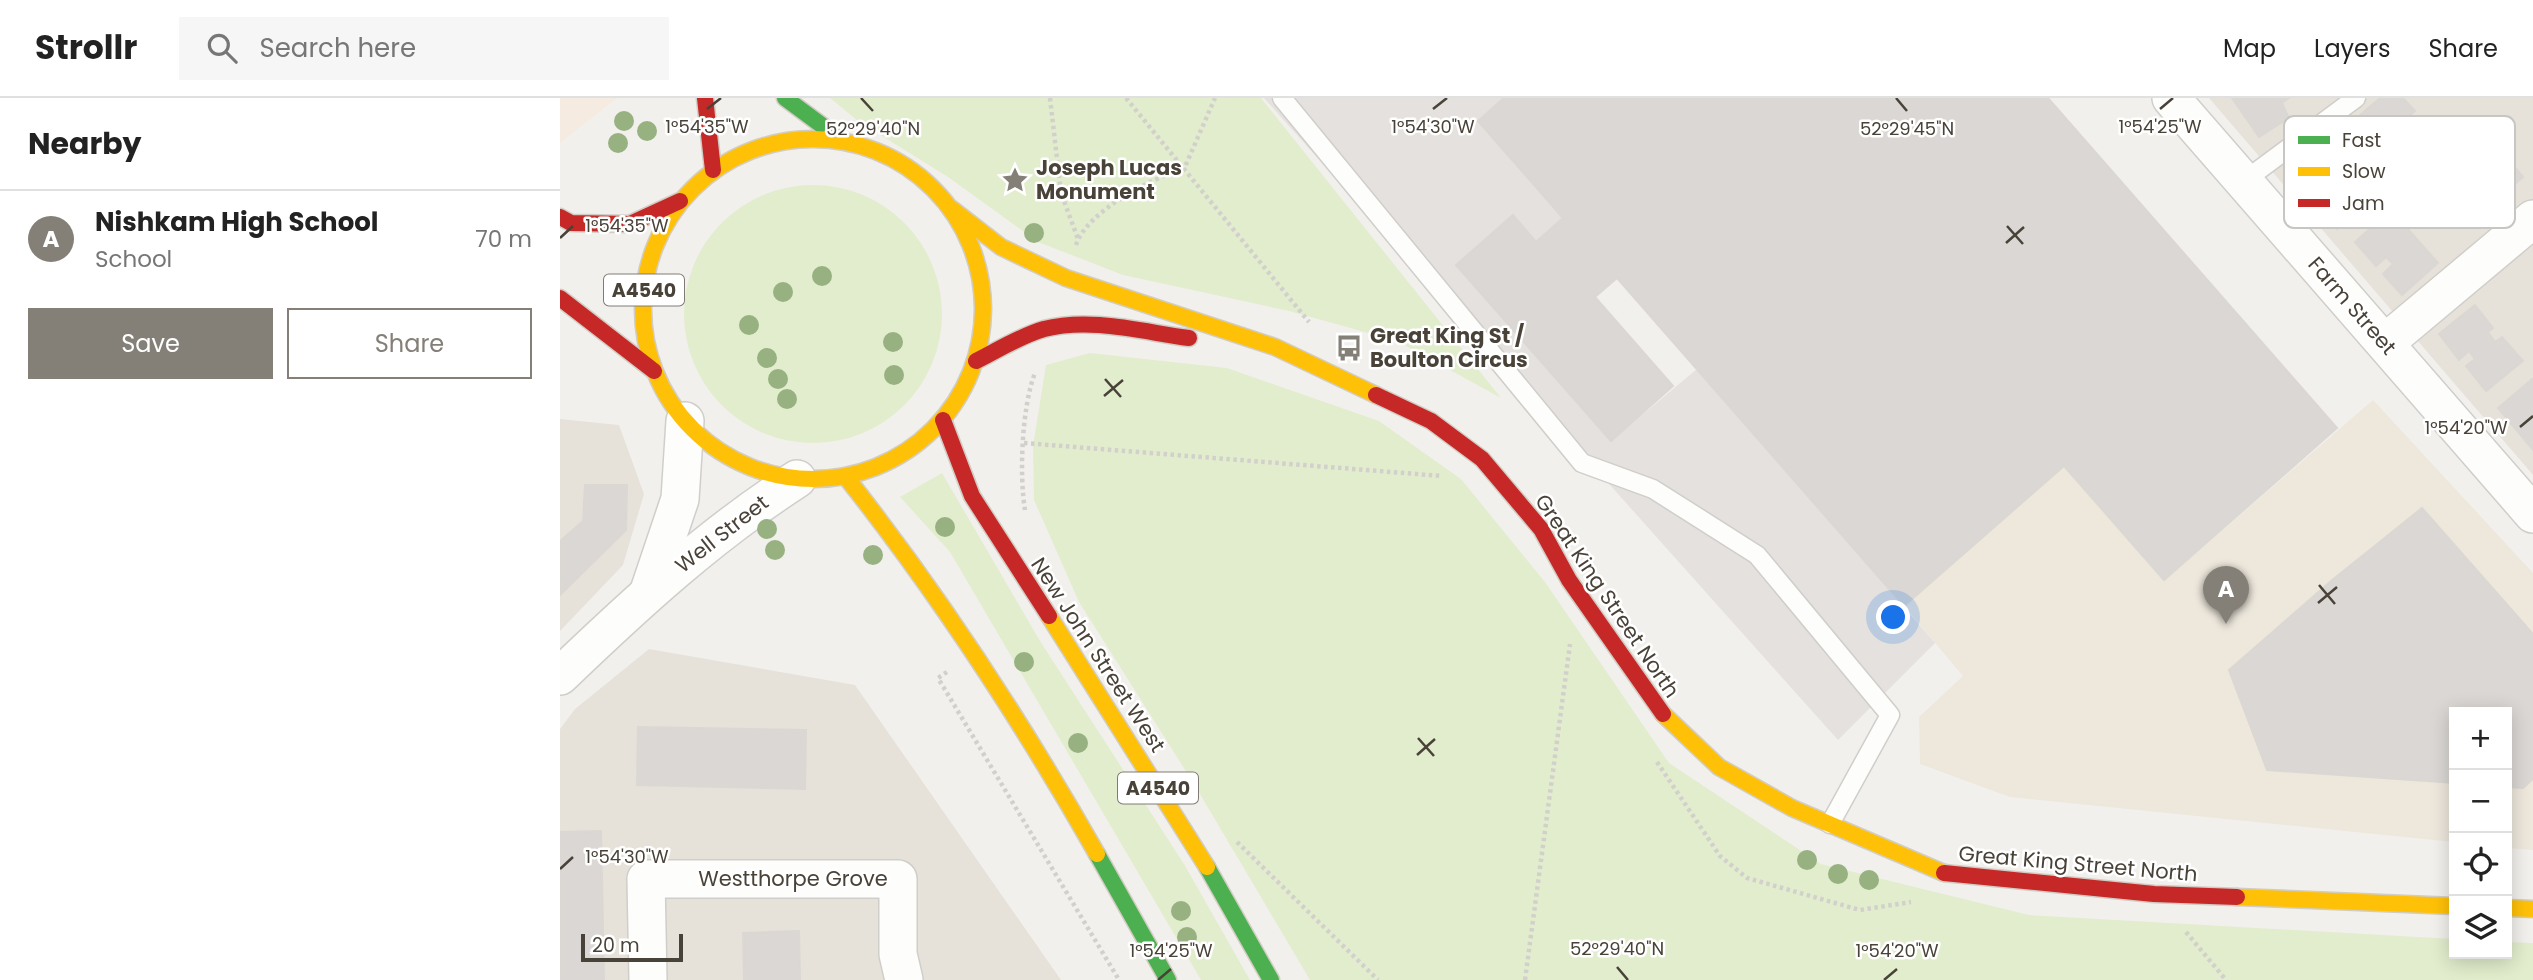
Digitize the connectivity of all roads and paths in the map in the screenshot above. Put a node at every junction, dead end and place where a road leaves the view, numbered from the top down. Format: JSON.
{"nodes":[{"id":1,"x":705,"y":98,"type":"edge"},
{"id":2,"x":785,"y":98,"type":"edge"},
{"id":3,"x":1050,"y":98,"type":"edge"},
{"id":4,"x":1126,"y":98,"type":"edge"},
{"id":5,"x":1215,"y":98,"type":"edge"},
{"id":6,"x":1282,"y":98,"type":"edge"},
{"id":7,"x":2171,"y":98,"type":"edge"},
{"id":8,"x":2356,"y":98,"type":"edge"},
{"id":9,"x":2332,"y":116,"type":"edge"},
{"id":10,"x":843,"y":141,"type":"junction"},
{"id":11,"x":2284,"y":151,"type":"edge"},
{"id":12,"x":1184,"y":169,"type":"junction"},
{"id":13,"x":713,"y":170,"type":"junction"},
{"id":14,"x":2244,"y":181,"type":"junction"},
{"id":15,"x":680,"y":201,"type":"junction"},
{"id":16,"x":952,"y":209,"type":"junction"},
{"id":17,"x":560,"y":217,"type":"edge"},
{"id":18,"x":2533,"y":219,"type":"edge"},
{"id":19,"x":2284,"y":227,"type":"edge"},
{"id":20,"x":2285,"y":228,"type":"edge"},
{"id":21,"x":1078,"y":239,"type":"junction"},
{"id":22,"x":1066,"y":278,"type":"junction"},
{"id":23,"x":560,"y":298,"type":"edge"},
{"id":24,"x":1054,"y":327,"type":"junction"},
{"id":25,"x":2385,"y":343,"type":"junction"},
{"id":26,"x":1275,"y":347,"type":"junction"},
{"id":27,"x":976,"y":361,"type":"junction"},
{"id":28,"x":654,"y":372,"type":"junction"},
{"id":29,"x":1338,"y":376,"type":"junction"},
{"id":30,"x":943,"y":420,"type":"junction"},
{"id":31,"x":685,"y":421,"type":"junction"},
{"id":32,"x":1024,"y":443,"type":"junction"},
{"id":33,"x":846,"y":477,"type":"junction"},
{"id":34,"x":1454,"y":477,"type":"dead end"},
{"id":35,"x":797,"y":479,"type":"junction"},
{"id":36,"x":2533,"y":514,"type":"edge"},
{"id":37,"x":1029,"y":519,"type":"dead end"},
{"id":38,"x":649,"y":591,"type":"junction"},
{"id":39,"x":1571,"y":637,"type":"dead end"},
{"id":40,"x":560,"y":676,"type":"edge"},
{"id":41,"x":938,"y":678,"type":"dead end"},
{"id":42,"x":1830,"y":824,"type":"junction"},
{"id":43,"x":1234,"y":839,"type":"dead end"},
{"id":44,"x":2154,"y":894,"type":"junction"},
{"id":45,"x":2449,"y":906,"type":"edge"},
{"id":46,"x":2512,"y":908,"type":"edge"},
{"id":47,"x":2533,"y":909,"type":"edge"},
{"id":48,"x":648,"y":980,"type":"edge"},
{"id":49,"x":904,"y":980,"type":"edge"},
{"id":50,"x":1119,"y":980,"type":"edge"},
{"id":51,"x":1168,"y":980,"type":"edge"},
{"id":52,"x":1271,"y":980,"type":"edge"},
{"id":53,"x":1378,"y":980,"type":"edge"},
{"id":54,"x":1525,"y":980,"type":"edge"},
{"id":55,"x":2226,"y":980,"type":"edge"}],
"edges":[{"from":1,"to":13,"type":"main road"},
{"from":2,"to":10,"type":"main road"},
{"from":3,"to":21,"type":"path"},
{"from":4,"to":12,"type":"path"},
{"from":5,"to":12,"type":"path"},
{"from":6,"to":42,"type":"lane"},
{"from":7,"to":14,"type":"street","name":"Farm Street"},
{"from":8,"to":9,"type":"lane"},
{"from":10,"to":13,"type":"main road","number":"A4540"},
{"from":10,"to":16,"type":"main road","number":"A4540"},
{"from":11,"to":14,"type":"lane"},
{"from":12,"to":21,"type":"path"},
{"from":12,"to":29,"type":"path"},
{"from":13,"to":15,"type":"main road","number":"A4540"},
{"from":14,"to":19,"type":"street","name":"Farm Street"},
{"from":15,"to":17,"type":"main road","number":"A4540"},
{"from":15,"to":28,"type":"main road","number":"A4540"},
{"from":16,"to":22,"type":"main road","name":"Great King Street North"},
{"from":16,"to":27,"type":"main road","number":"A4540"},
{"from":18,"to":25,"type":"street"},
{"from":20,"to":25,"type":"street","name":"Farm Street"},
{"from":21,"to":22,"type":"path"},
{"from":22,"to":26,"type":"main road","name":"Great King Street North"},
{"from":23,"to":28,"type":"main road","number":"A4540"},
{"from":24,"to":26,"type":"main road","name":"Great King Street North"},
{"from":24,"to":27,"type":"main road","name":"Great King Street North"},
{"from":24,"to":32,"type":"path"},
{"from":25,"to":36,"type":"street","name":"Farm Street"},
{"from":26,"to":29,"type":"main road","name":"Great King Street North"},
{"from":27,"to":30,"type":"main road","number":"A4540"},
{"from":28,"to":31,"type":"main road","number":"A4540"},
{"from":29,"to":42,"type":"main road","name":"Great King Street North"},
{"from":30,"to":33,"type":"main road","number":"A4540"},
{"from":30,"to":52,"type":"main road","name":"New John Street West","number":"A4540"},
{"from":31,"to":35,"type":"main road","number":"A4540"},
{"from":31,"to":38,"type":"street","name":"Well Street"},
{"from":32,"to":34,"type":"path"},
{"from":32,"to":37,"type":"path"},
{"from":33,"to":35,"type":"main road","number":"A4540"},
{"from":33,"to":51,"type":"main road"},
{"from":35,"to":38,"type":"street","name":"Well Street"},
{"from":38,"to":40,"type":"street","name":"Well Street"},
{"from":39,"to":54,"type":"path"},
{"from":41,"to":50,"type":"path"},
{"from":42,"to":44,"type":"main road","name":"Great King Street North"},
{"from":43,"to":53,"type":"path"},
{"from":44,"to":45,"type":"main road","name":"Great King Street North"},
{"from":44,"to":55,"type":"path"},
{"from":46,"to":47,"type":"main road"},
{"from":48,"to":49,"type":"street","name":"Westthorpe Grove"}]}
